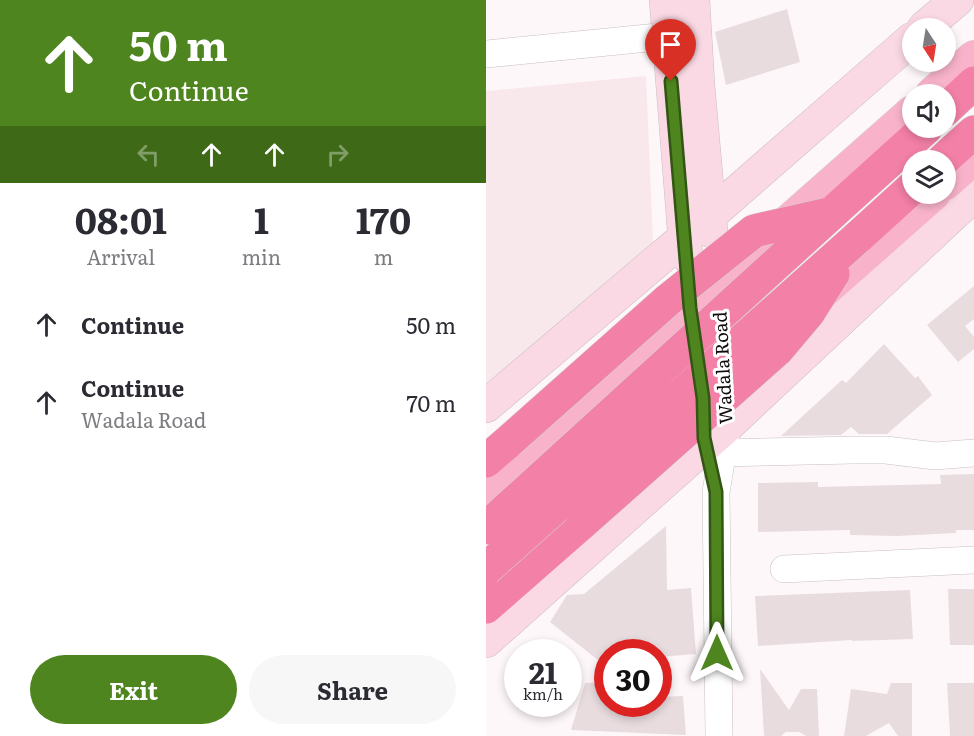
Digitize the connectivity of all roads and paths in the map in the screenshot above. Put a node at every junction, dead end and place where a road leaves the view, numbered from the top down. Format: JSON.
{"nodes":[{"id":1,"x":666,"y":0,"type":"edge"},
{"id":2,"x":693,"y":0,"type":"edge"},
{"id":3,"x":957,"y":0,"type":"edge"},
{"id":4,"x":936,"y":18,"type":"edge"},
{"id":5,"x":668,"y":36,"type":"junction"},
{"id":6,"x":902,"y":48,"type":"edge"},
{"id":7,"x":486,"y":54,"type":"edge"},
{"id":8,"x":974,"y":57,"type":"edge"},
{"id":9,"x":974,"y":83,"type":"edge"},
{"id":10,"x":943,"y":84,"type":"edge"},
{"id":11,"x":956,"y":100,"type":"edge"},
{"id":12,"x":902,"y":121,"type":"edge"},
{"id":13,"x":974,"y":132,"type":"edge"},
{"id":14,"x":915,"y":138,"type":"edge"},
{"id":15,"x":954,"y":150,"type":"edge"},
{"id":16,"x":974,"y":158,"type":"edge"},
{"id":17,"x":956,"y":174,"type":"edge"},
{"id":18,"x":974,"y":195,"type":"edge"},
{"id":19,"x":902,"y":197,"type":"edge"},
{"id":20,"x":923,"y":204,"type":"edge"},
{"id":21,"x":831,"y":213,"type":"junction"},
{"id":22,"x":710,"y":216,"type":"junction"},
{"id":23,"x":684,"y":238,"type":"junction"},
{"id":24,"x":857,"y":238,"type":"junction"},
{"id":25,"x":717,"y":284,"type":"junction"},
{"id":26,"x":690,"y":308,"type":"junction"},
{"id":27,"x":714,"y":388,"type":"junction"},
{"id":28,"x":486,"y":406,"type":"edge"},
{"id":29,"x":718,"y":441,"type":"junction"},
{"id":30,"x":497,"y":452,"type":"edge"},
{"id":31,"x":974,"y":453,"type":"edge"},
{"id":32,"x":486,"y":488,"type":"edge"},
{"id":33,"x":486,"y":528,"type":"edge"},
{"id":34,"x":974,"y":560,"type":"edge"},
{"id":35,"x":486,"y":568,"type":"edge"},
{"id":36,"x":784,"y":569,"type":"dead end"},
{"id":37,"x":486,"y":589,"type":"edge"},
{"id":38,"x":486,"y":607,"type":"edge"},
{"id":39,"x":486,"y":641,"type":"edge"},
{"id":40,"x":718,"y":736,"type":"edge"}],
"edges":[{"from":1,"to":5,"type":"street"},
{"from":2,"to":22,"type":"street","name":"Wadala Road"},
{"from":3,"to":4,"type":"street"},
{"from":5,"to":7,"type":"street"},
{"from":5,"to":23,"type":"street"},
{"from":6,"to":22,"type":"street"},
{"from":8,"to":10,"type":"main road"},
{"from":9,"to":11,"type":"highway"},
{"from":12,"to":25,"type":"main road"},
{"from":13,"to":15,"type":"highway"},
{"from":14,"to":21,"type":"highway"},
{"from":16,"to":17,"type":"main road"},
{"from":18,"to":29,"type":"street"},
{"from":19,"to":24,"type":"highway"},
{"from":20,"to":27,"type":"main road"},
{"from":21,"to":30,"type":"highway","bridge":true},
{"from":21,"to":33,"type":"highway","bridge":true},
{"from":22,"to":23,"type":"street"},
{"from":22,"to":25,"type":"street","name":"Wadala Road"},
{"from":23,"to":26,"type":"street"},
{"from":23,"to":28,"type":"street"},
{"from":24,"to":35,"type":"highway","bridge":true},
{"from":24,"to":38,"type":"highway","bridge":true},
{"from":25,"to":26,"type":"main road"},
{"from":25,"to":27,"type":"street","name":"Wadala Road"},
{"from":26,"to":27,"type":"street"},
{"from":26,"to":32,"type":"main road"},
{"from":27,"to":29,"type":"street","name":"Wadala Road"},
{"from":27,"to":37,"type":"main road"},
{"from":29,"to":31,"type":"street"},
{"from":29,"to":39,"type":"street"},
{"from":29,"to":40,"type":"street"},
{"from":34,"to":36,"type":"street"}]}
